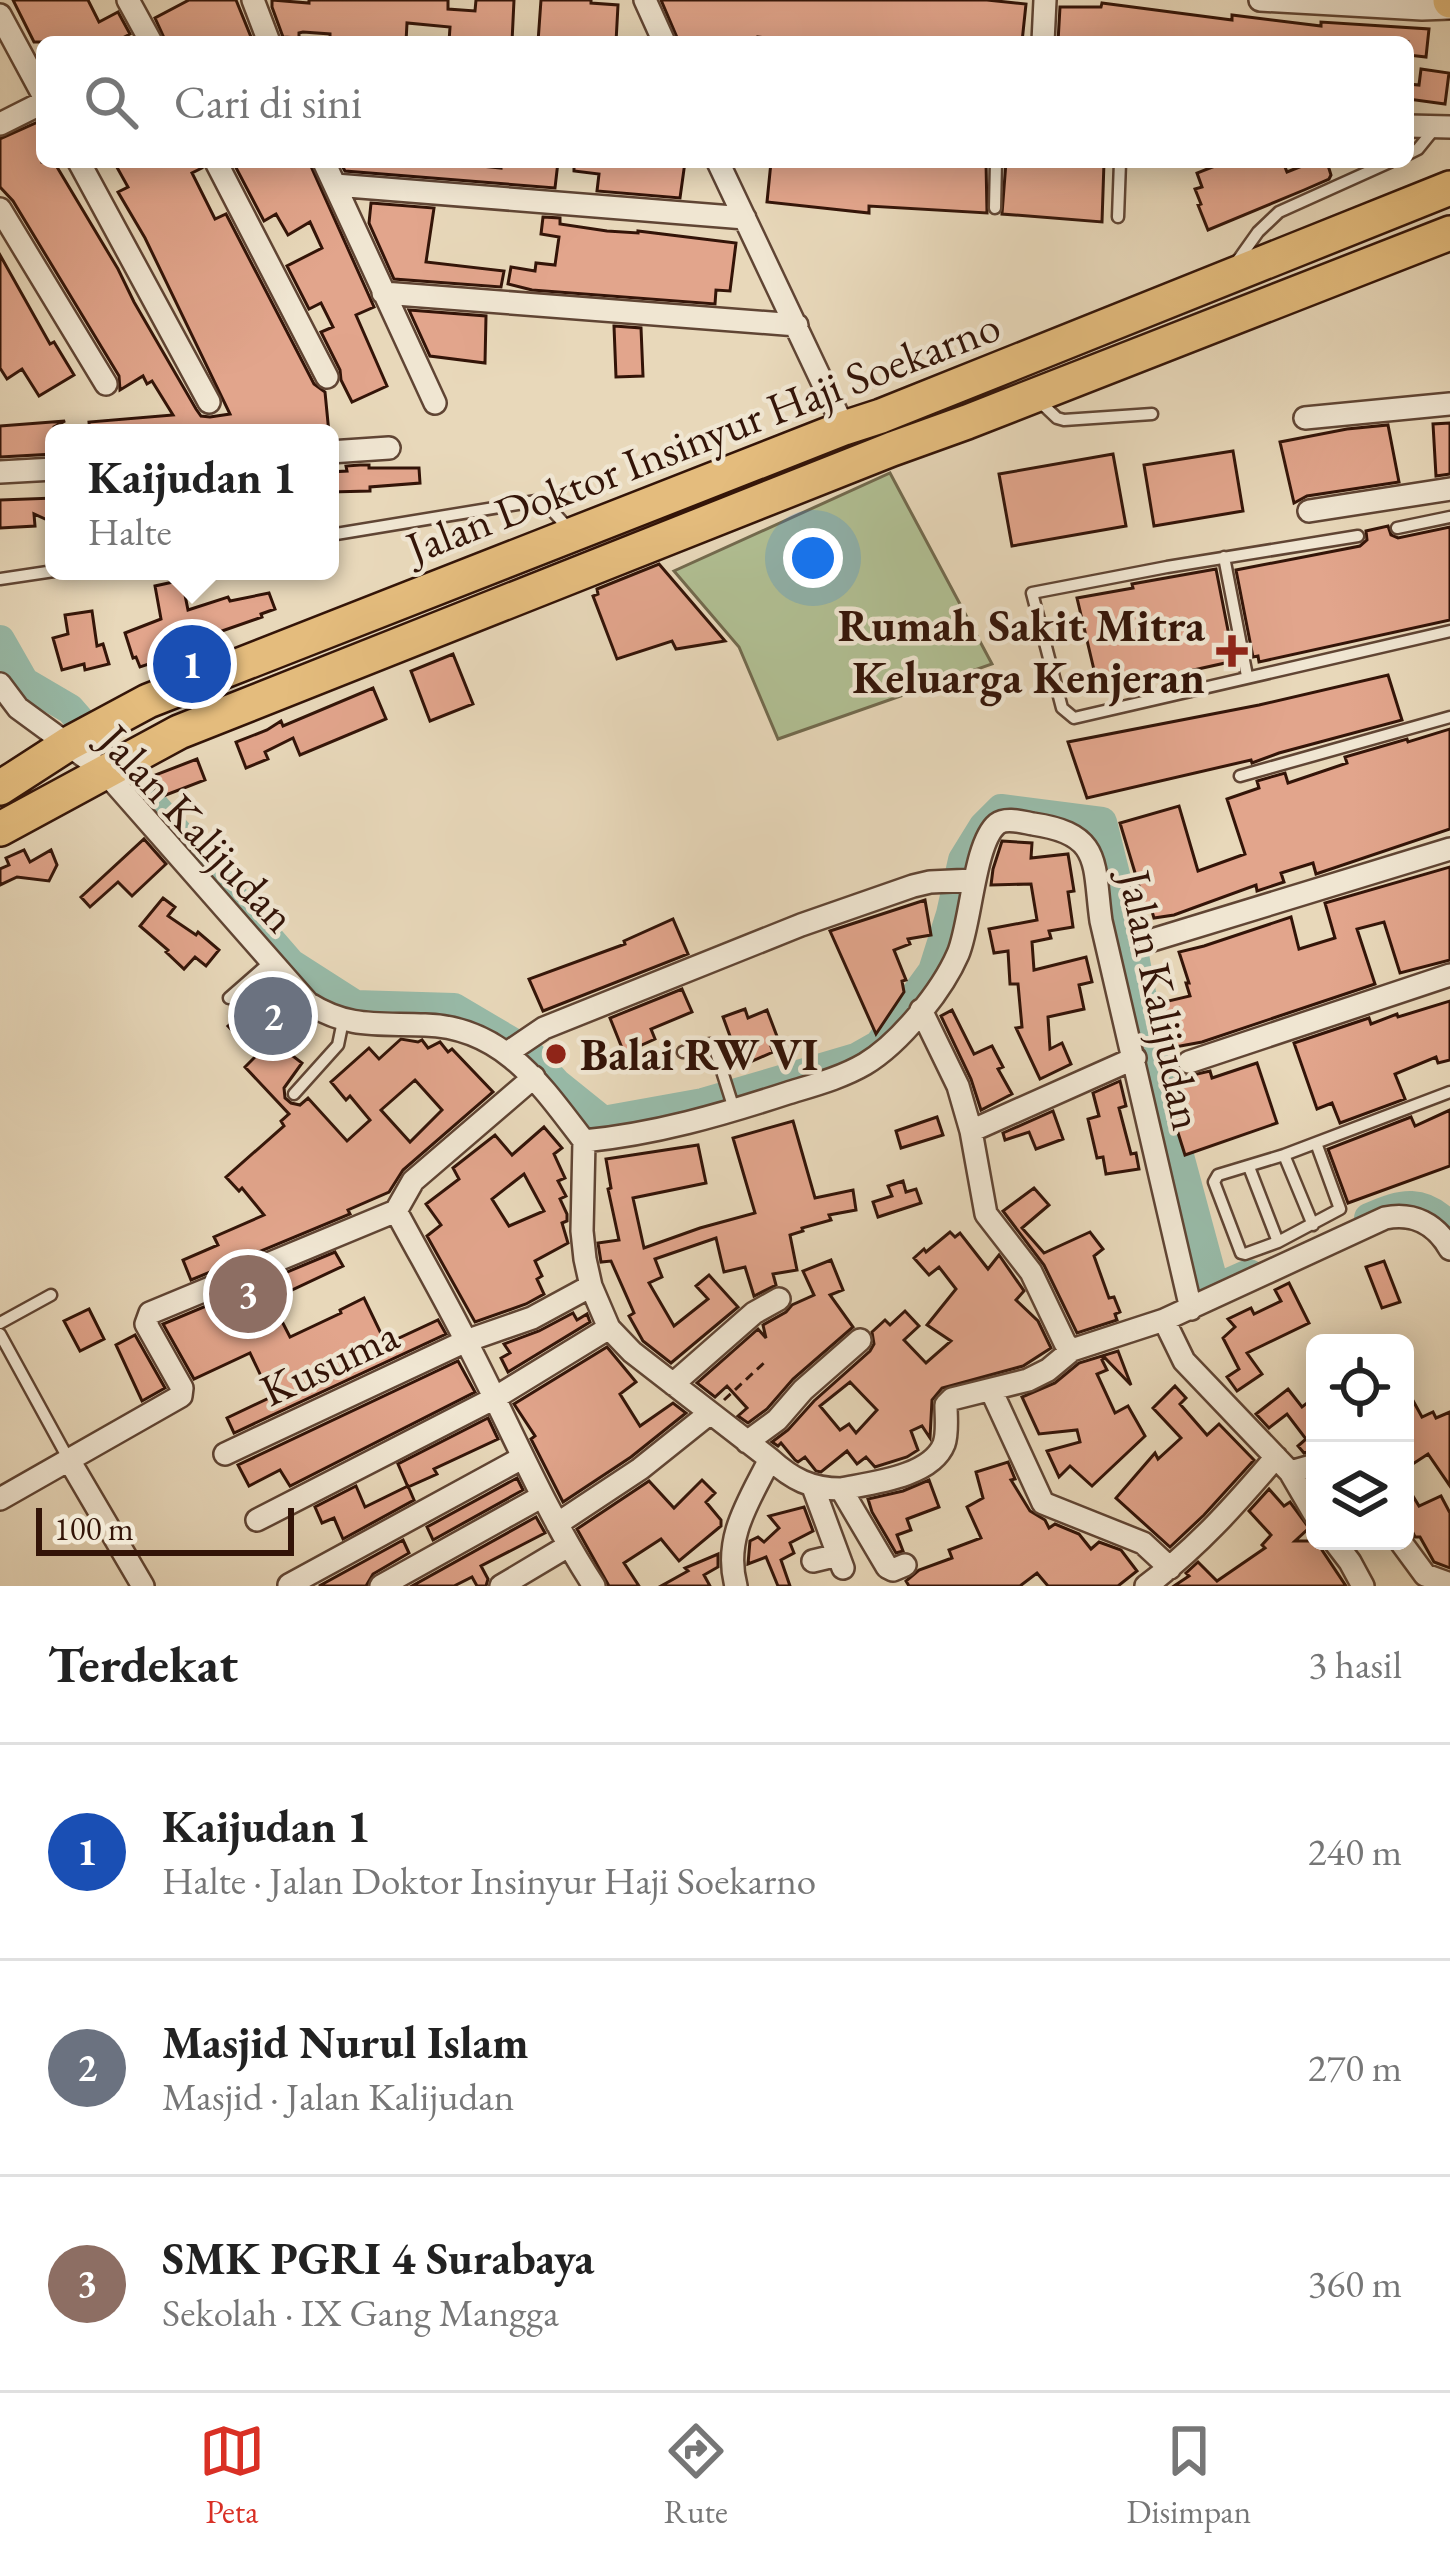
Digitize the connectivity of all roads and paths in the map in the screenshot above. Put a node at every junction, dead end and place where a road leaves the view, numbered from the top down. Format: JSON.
{"nodes":[{"id":1,"x":128,"y":0,"type":"edge"},
{"id":2,"x":253,"y":0,"type":"edge"},
{"id":3,"x":645,"y":0,"type":"edge"},
{"id":4,"x":1045,"y":0,"type":"edge"},
{"id":5,"x":1260,"y":0,"type":"edge"},
{"id":6,"x":1450,"y":3,"type":"edge"},
{"id":7,"x":0,"y":15,"type":"edge"},
{"id":8,"x":148,"y":36,"type":"edge"},
{"id":9,"x":267,"y":36,"type":"edge"},
{"id":10,"x":661,"y":36,"type":"edge"},
{"id":11,"x":1042,"y":36,"type":"edge"},
{"id":12,"x":36,"y":82,"type":"edge"},
{"id":13,"x":36,"y":106,"type":"edge"},
{"id":14,"x":0,"y":124,"type":"edge"},
{"id":15,"x":1443,"y":127,"type":"edge"},
{"id":16,"x":1414,"y":151,"type":"edge"},
{"id":17,"x":82,"y":168,"type":"edge"},
{"id":18,"x":219,"y":168,"type":"edge"},
{"id":19,"x":327,"y":168,"type":"edge"},
{"id":20,"x":721,"y":168,"type":"edge"},
{"id":21,"x":996,"y":168,"type":"edge"},
{"id":22,"x":1120,"y":168,"type":"edge"},
{"id":23,"x":1377,"y":168,"type":"edge"},
{"id":24,"x":1450,"y":174,"type":"edge"},
{"id":25,"x":334,"y":184,"type":"junction"},
{"id":26,"x":1435,"y":194,"type":"edge"},
{"id":27,"x":995,"y":208,"type":"dead end"},
{"id":28,"x":0,"y":209,"type":"edge"},
{"id":29,"x":1118,"y":217,"type":"dead end"},
{"id":30,"x":745,"y":218,"type":"junction"},
{"id":31,"x":1450,"y":233,"type":"edge"},
{"id":32,"x":1220,"y":281,"type":"junction"},
{"id":33,"x":383,"y":293,"type":"junction"},
{"id":34,"x":797,"y":325,"type":"junction"},
{"id":35,"x":327,"y":377,"type":"dead end"},
{"id":36,"x":106,"y":383,"type":"dead end"},
{"id":37,"x":1034,"y":396,"type":"junction"},
{"id":38,"x":209,"y":402,"type":"dead end"},
{"id":39,"x":435,"y":403,"type":"dead end"},
{"id":40,"x":1450,"y":404,"type":"edge"},
{"id":41,"x":1152,"y":414,"type":"dead end"},
{"id":42,"x":881,"y":416,"type":"junction"},
{"id":43,"x":1305,"y":418,"type":"dead end"},
{"id":44,"x":844,"y":428,"type":"junction"},
{"id":45,"x":389,"y":448,"type":"dead end"},
{"id":46,"x":339,"y":451,"type":"edge"},
{"id":47,"x":877,"y":456,"type":"junction"},
{"id":48,"x":45,"y":470,"type":"edge"},
{"id":49,"x":0,"y":472,"type":"edge"},
{"id":50,"x":1450,"y":489,"type":"edge"},
{"id":51,"x":1309,"y":511,"type":"dead end"},
{"id":52,"x":1450,"y":518,"type":"edge"},
{"id":53,"x":1397,"y":528,"type":"dead end"},
{"id":54,"x":339,"y":534,"type":"edge"},
{"id":55,"x":575,"y":536,"type":"junction"},
{"id":56,"x":1358,"y":536,"type":"dead end"},
{"id":57,"x":1224,"y":557,"type":"junction"},
{"id":58,"x":45,"y":572,"type":"edge"},
{"id":59,"x":0,"y":579,"type":"edge"},
{"id":60,"x":1450,"y":631,"type":"edge"},
{"id":61,"x":1247,"y":676,"type":"junction"},
{"id":62,"x":0,"y":684,"type":"edge"},
{"id":63,"x":9,"y":708,"type":"edge"},
{"id":64,"x":1450,"y":717,"type":"edge"},
{"id":65,"x":85,"y":735,"type":"junction"},
{"id":66,"x":116,"y":765,"type":"junction"},
{"id":67,"x":1240,"y":776,"type":"dead end"},
{"id":68,"x":0,"y":788,"type":"edge"},
{"id":69,"x":0,"y":829,"type":"edge"},
{"id":70,"x":1450,"y":849,"type":"edge"},
{"id":71,"x":966,"y":880,"type":"junction"},
{"id":72,"x":1148,"y":941,"type":"dead end"},
{"id":73,"x":270,"y":962,"type":"junction"},
{"id":74,"x":1450,"y":975,"type":"edge"},
{"id":75,"x":229,"y":998,"type":"dead end"},
{"id":76,"x":921,"y":1010,"type":"junction"},
{"id":77,"x":343,"y":1021,"type":"junction"},
{"id":78,"x":515,"y":1046,"type":"junction"},
{"id":79,"x":683,"y":1052,"type":"dead end"},
{"id":80,"x":1135,"y":1058,"type":"junction"},
{"id":81,"x":1189,"y":1061,"type":"dead end"},
{"id":82,"x":534,"y":1077,"type":"junction"},
{"id":83,"x":1450,"y":1092,"type":"edge"},
{"id":84,"x":294,"y":1094,"type":"dead end"},
{"id":85,"x":734,"y":1106,"type":"junction"},
{"id":86,"x":971,"y":1131,"type":"junction"},
{"id":87,"x":584,"y":1141,"type":"junction"},
{"id":88,"x":1316,"y":1143,"type":"junction"},
{"id":89,"x":1284,"y":1155,"type":"junction"},
{"id":90,"x":1249,"y":1167,"type":"junction"},
{"id":91,"x":396,"y":1211,"type":"junction"},
{"id":92,"x":1313,"y":1225,"type":"junction"},
{"id":93,"x":1278,"y":1242,"type":"junction"},
{"id":94,"x":1450,"y":1249,"type":"edge"},
{"id":95,"x":591,"y":1286,"type":"junction"},
{"id":96,"x":51,"y":1294,"type":"dead end"},
{"id":97,"x":779,"y":1299,"type":"dead end"},
{"id":98,"x":1191,"y":1309,"type":"junction"},
{"id":99,"x":1165,"y":1320,"type":"junction"},
{"id":100,"x":0,"y":1323,"type":"edge"},
{"id":101,"x":609,"y":1328,"type":"junction"},
{"id":102,"x":0,"y":1334,"type":"edge"},
{"id":103,"x":860,"y":1340,"type":"dead end"},
{"id":104,"x":466,"y":1341,"type":"junction"},
{"id":105,"x":1072,"y":1350,"type":"junction"},
{"id":106,"x":766,"y":1361,"type":"dead end"},
{"id":107,"x":673,"y":1384,"type":"junction"},
{"id":108,"x":991,"y":1390,"type":"junction"},
{"id":109,"x":494,"y":1399,"type":"junction"},
{"id":110,"x":710,"y":1414,"type":"junction"},
{"id":111,"x":747,"y":1442,"type":"junction"},
{"id":112,"x":225,"y":1454,"type":"dead end"},
{"id":113,"x":522,"y":1458,"type":"junction"},
{"id":114,"x":69,"y":1460,"type":"junction"},
{"id":115,"x":770,"y":1460,"type":"junction"},
{"id":116,"x":1283,"y":1465,"type":"junction"},
{"id":117,"x":1306,"y":1465,"type":"edge"},
{"id":118,"x":813,"y":1487,"type":"junction"},
{"id":119,"x":841,"y":1490,"type":"junction"},
{"id":120,"x":542,"y":1498,"type":"junction"},
{"id":121,"x":0,"y":1499,"type":"edge"},
{"id":122,"x":1306,"y":1501,"type":"edge"},
{"id":123,"x":257,"y":1520,"type":"dead end"},
{"id":124,"x":557,"y":1524,"type":"junction"},
{"id":125,"x":568,"y":1546,"type":"junction"},
{"id":126,"x":1341,"y":1550,"type":"edge"},
{"id":127,"x":1407,"y":1550,"type":"edge"},
{"id":128,"x":813,"y":1562,"type":"dead end"},
{"id":129,"x":905,"y":1565,"type":"dead end"},
{"id":130,"x":1170,"y":1568,"type":"junction"},
{"id":131,"x":1450,"y":1584,"type":"edge"},
{"id":132,"x":289,"y":1585,"type":"edge"},
{"id":133,"x":143,"y":1586,"type":"edge"},
{"id":134,"x":381,"y":1586,"type":"edge"},
{"id":135,"x":501,"y":1586,"type":"edge"},
{"id":136,"x":594,"y":1586,"type":"edge"},
{"id":137,"x":736,"y":1586,"type":"edge"},
{"id":138,"x":1146,"y":1586,"type":"edge"},
{"id":139,"x":1363,"y":1586,"type":"edge"}],
"edges":[{"from":1,"to":8,"type":"street"},
{"from":2,"to":9,"type":"street"},
{"from":3,"to":10,"type":"street"},
{"from":4,"to":11,"type":"street"},
{"from":5,"to":6,"type":"street"},
{"from":7,"to":12,"type":"street"},
{"from":13,"to":14,"type":"street"},
{"from":15,"to":16,"type":"lane"},
{"from":17,"to":38,"type":"street"},
{"from":18,"to":35,"type":"street"},
{"from":19,"to":25,"type":"street"},
{"from":20,"to":30,"type":"street"},
{"from":21,"to":27,"type":"lane"},
{"from":22,"to":29,"type":"lane"},
{"from":23,"to":32,"type":"lane"},
{"from":24,"to":26,"type":"main road"},
{"from":25,"to":30,"type":"street"},
{"from":25,"to":33,"type":"street"},
{"from":26,"to":32,"type":"main road","name":"Jalan Doktor Insinyur Haji Soekarno"},
{"from":28,"to":36,"type":"street"},
{"from":30,"to":34,"type":"street"},
{"from":31,"to":37,"type":"main road","name":"Jalan Doktor Insinyur Haji Soekarno"},
{"from":32,"to":42,"type":"main road","name":"Jalan Doktor Insinyur Haji Soekarno"},
{"from":33,"to":34,"type":"street"},
{"from":33,"to":39,"type":"street"},
{"from":34,"to":44,"type":"street"},
{"from":37,"to":41,"type":"lane"},
{"from":37,"to":47,"type":"main road","name":"Jalan Doktor Insinyur Haji Soekarno"},
{"from":40,"to":43,"type":"street"},
{"from":42,"to":44,"type":"main road","name":"Jalan Doktor Insinyur Haji Soekarno"},
{"from":42,"to":47,"type":"main road"},
{"from":44,"to":47,"type":"main road"},
{"from":44,"to":55,"type":"main road","name":"Jalan Doktor Insinyur Haji Soekarno"},
{"from":45,"to":46,"type":"street"},
{"from":47,"to":66,"type":"main road","name":"Jalan Doktor Insinyur Haji Soekarno"},
{"from":48,"to":49,"type":"street"},
{"from":50,"to":51,"type":"street"},
{"from":52,"to":53,"type":"lane"},
{"from":54,"to":55,"type":"lane"},
{"from":55,"to":65,"type":"main road","name":"Jalan Doktor Insinyur Haji Soekarno"},
{"from":56,"to":57,"type":"lane"},
{"from":57,"to":61,"type":"lane"},
{"from":57,"to":61,"type":"lane"},
{"from":58,"to":59,"type":"lane"},
{"from":60,"to":61,"type":"lane"},
{"from":62,"to":63,"type":"street","name":"Jalan Kalijudan"},
{"from":63,"to":65,"type":"street","name":"Jalan Kalijudan"},
{"from":64,"to":67,"type":"lane"},
{"from":65,"to":66,"type":"street","name":"Jalan Kalijudan"},
{"from":65,"to":68,"type":"main road","name":"Jalan Doktor Insinyur Haji Soekarno"},
{"from":66,"to":69,"type":"main road","name":"Jalan Doktor Insinyur Haji Soekarno"},
{"from":66,"to":73,"type":"street","name":"Jalan Kalijudan"},
{"from":70,"to":72,"type":"street"},
{"from":71,"to":76,"type":"street","name":"Jalan Kalijudan"},
{"from":71,"to":78,"type":"street"},
{"from":71,"to":80,"type":"street","name":"Jalan Kalijudan"},
{"from":73,"to":75,"type":"lane"},
{"from":73,"to":77,"type":"street","name":"Jalan Kalijudan"},
{"from":74,"to":81,"type":"street"},
{"from":76,"to":85,"type":"street","name":"Jalan Kalijudan"},
{"from":76,"to":86,"type":"street"},
{"from":77,"to":78,"type":"street","name":"Jalan Kalijudan"},
{"from":77,"to":84,"type":"lane"},
{"from":78,"to":82,"type":"street","name":"Jalan Kalijudan"},
{"from":79,"to":85,"type":"lane"},
{"from":80,"to":86,"type":"street"},
{"from":80,"to":98,"type":"street","name":"Jalan Kalijudan"},
{"from":82,"to":87,"type":"street","name":"Jalan Kalijudan"},
{"from":82,"to":91,"type":"street"},
{"from":83,"to":88,"type":"lane"},
{"from":85,"to":87,"type":"street","name":"Jalan Kalijudan"},
{"from":86,"to":105,"type":"street"},
{"from":87,"to":95,"type":"street"},
{"from":88,"to":89,"type":"lane"},
{"from":88,"to":92,"type":"lane"},
{"from":89,"to":90,"type":"lane"},
{"from":89,"to":92,"type":"lane"},
{"from":90,"to":93,"type":"lane"},
{"from":90,"to":93,"type":"lane"},
{"from":91,"to":104,"type":"street"},
{"from":91,"to":114,"type":"street"},
{"from":92,"to":93,"type":"lane"},
{"from":94,"to":98,"type":"street"},
{"from":95,"to":101,"type":"street"},
{"from":95,"to":104,"type":"street","name":"Kusuma"},
{"from":96,"to":100,"type":"lane"},
{"from":97,"to":107,"type":"street"},
{"from":98,"to":99,"type":"street"},
{"from":99,"to":105,"type":"street"},
{"from":99,"to":116,"type":"street"},
{"from":101,"to":107,"type":"street"},
{"from":101,"to":109,"type":"street"},
{"from":102,"to":114,"type":"lane"},
{"from":103,"to":111,"type":"street"},
{"from":104,"to":109,"type":"street"},
{"from":104,"to":112,"type":"street","name":"Kusuma"},
{"from":105,"to":108,"type":"street"},
{"from":106,"to":110,"type":"path"},
{"from":107,"to":110,"type":"street"},
{"from":108,"to":119,"type":"street"},
{"from":108,"to":130,"type":"street"},
{"from":109,"to":113,"type":"street"},
{"from":109,"to":123,"type":"street"},
{"from":110,"to":111,"type":"street"},
{"from":110,"to":124,"type":"street"},
{"from":111,"to":115,"type":"street"},
{"from":113,"to":120,"type":"street"},
{"from":113,"to":132,"type":"street"},
{"from":114,"to":121,"type":"street"},
{"from":114,"to":133,"type":"street"},
{"from":115,"to":118,"type":"street"},
{"from":115,"to":137,"type":"street"},
{"from":116,"to":117,"type":"street"},
{"from":116,"to":122,"type":"street"},
{"from":116,"to":130,"type":"street"},
{"from":118,"to":119,"type":"street"},
{"from":118,"to":128,"type":"street"},
{"from":119,"to":129,"type":"street"},
{"from":120,"to":124,"type":"street"},
{"from":120,"to":134,"type":"street"},
{"from":124,"to":125,"type":"street"},
{"from":125,"to":135,"type":"street"},
{"from":125,"to":136,"type":"street"},
{"from":126,"to":139,"type":"street"},
{"from":127,"to":131,"type":"street"},
{"from":130,"to":138,"type":"street"}]}
